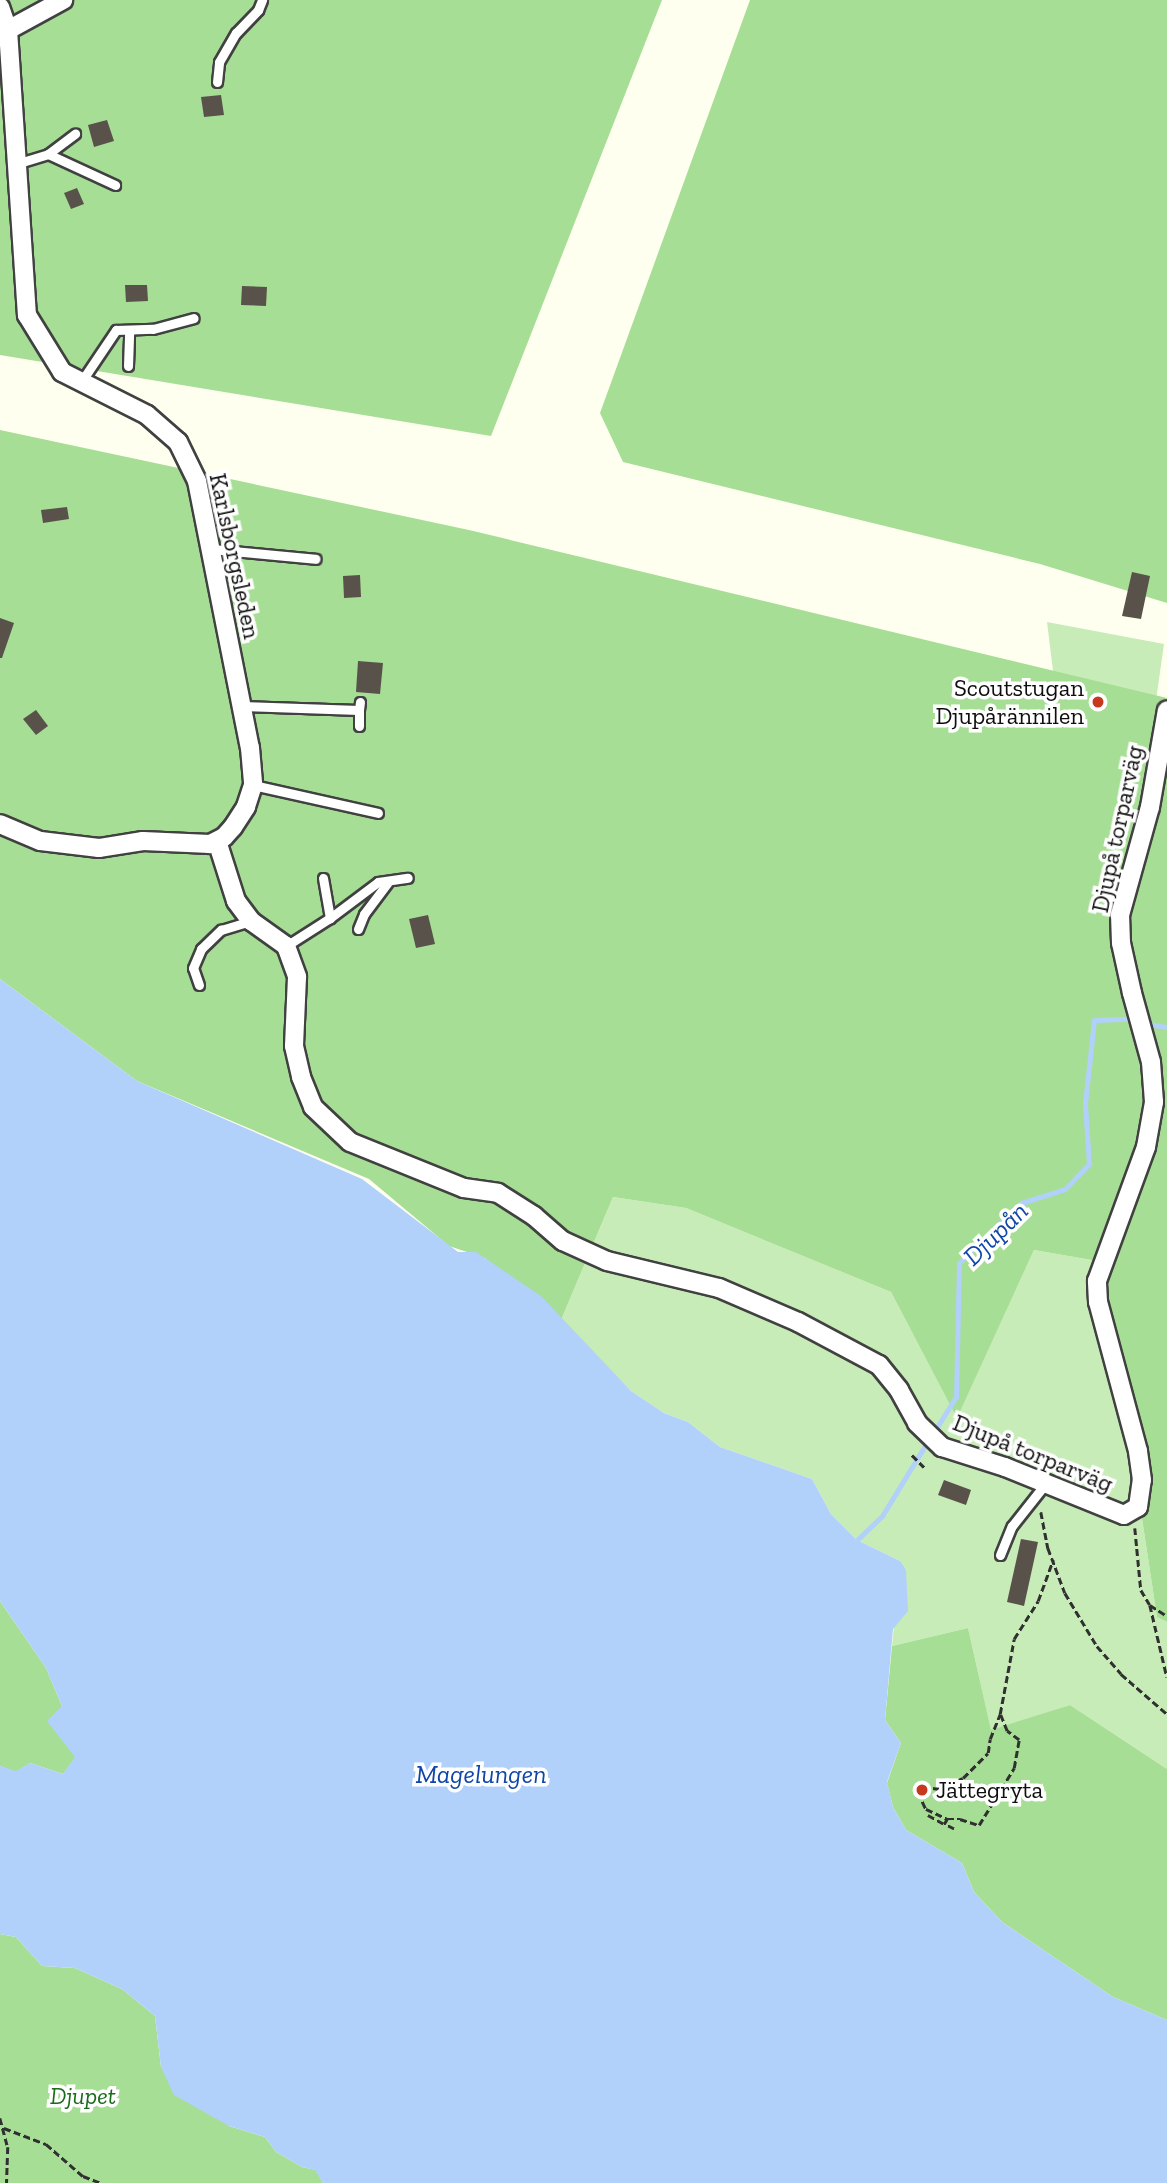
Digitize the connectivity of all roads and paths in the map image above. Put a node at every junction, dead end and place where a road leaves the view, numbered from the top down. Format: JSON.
{"nodes":[{"id":1,"x":63,"y":0,"type":"edge"},
{"id":2,"x":262,"y":0,"type":"edge"},
{"id":3,"x":0,"y":7,"type":"edge"},
{"id":4,"x":8,"y":30,"type":"junction"},
{"id":5,"x":217,"y":82,"type":"dead end"},
{"id":6,"x":75,"y":134,"type":"dead end"},
{"id":7,"x":48,"y":154,"type":"junction"},
{"id":8,"x":19,"y":163,"type":"junction"},
{"id":9,"x":115,"y":185,"type":"dead end"},
{"id":10,"x":194,"y":318,"type":"dead end"},
{"id":11,"x":129,"y":330,"type":"junction"},
{"id":12,"x":128,"y":366,"type":"dead end"},
{"id":13,"x":81,"y":382,"type":"junction"},
{"id":14,"x":211,"y":549,"type":"junction"},
{"id":15,"x":316,"y":559,"type":"dead end"},
{"id":16,"x":242,"y":706,"type":"junction"},
{"id":17,"x":1167,"y":710,"type":"edge"},
{"id":18,"x":359,"y":726,"type":"dead end"},
{"id":19,"x":253,"y":785,"type":"junction"},
{"id":20,"x":378,"y":813,"type":"dead end"},
{"id":21,"x":0,"y":824,"type":"edge"},
{"id":22,"x":216,"y":841,"type":"junction"},
{"id":23,"x":323,"y":878,"type":"dead end"},
{"id":24,"x":408,"y":878,"type":"dead end"},
{"id":25,"x":387,"y":883,"type":"junction"},
{"id":26,"x":330,"y":918,"type":"junction"},
{"id":27,"x":251,"y":920,"type":"junction"},
{"id":28,"x":358,"y":929,"type":"dead end"},
{"id":29,"x":286,"y":946,"type":"junction"},
{"id":30,"x":199,"y":985,"type":"dead end"},
{"id":31,"x":912,"y":1455,"type":"dead end"},
{"id":32,"x":926,"y":1469,"type":"dead end"},
{"id":33,"x":1044,"y":1485,"type":"junction"},
{"id":34,"x":1133,"y":1513,"type":"junction"},
{"id":35,"x":1000,"y":1555,"type":"dead end"},
{"id":36,"x":1053,"y":1560,"type":"junction"},
{"id":37,"x":1150,"y":1605,"type":"junction"},
{"id":38,"x":1167,"y":1616,"type":"edge"},
{"id":39,"x":1167,"y":1677,"type":"edge"},
{"id":40,"x":1000,"y":1714,"type":"junction"},
{"id":41,"x":1167,"y":1714,"type":"edge"},
{"id":42,"x":933,"y":1787,"type":"dead end"},
{"id":43,"x":918,"y":1792,"type":"dead end"},
{"id":44,"x":928,"y":1815,"type":"dead end"},
{"id":45,"x":947,"y":1819,"type":"junction"},
{"id":46,"x":944,"y":1824,"type":"junction"},
{"id":47,"x":954,"y":1829,"type":"dead end"},
{"id":48,"x":0,"y":2118,"type":"edge"},
{"id":49,"x":4,"y":2128,"type":"junction"},
{"id":50,"x":7,"y":2183,"type":"edge"},
{"id":51,"x":101,"y":2183,"type":"edge"}],
"edges":[{"from":1,"to":4,"type":"street"},
{"from":2,"to":5,"type":"lane"},
{"from":3,"to":4,"type":"street","name":"Karlsborgsleden"},
{"from":4,"to":8,"type":"street","name":"Karlsborgsleden"},
{"from":6,"to":7,"type":"lane"},
{"from":7,"to":8,"type":"lane"},
{"from":7,"to":9,"type":"lane"},
{"from":8,"to":13,"type":"street","name":"Karlsborgsleden"},
{"from":10,"to":11,"type":"lane"},
{"from":11,"to":12,"type":"lane"},
{"from":11,"to":13,"type":"lane"},
{"from":13,"to":14,"type":"street","name":"Karlsborgsleden"},
{"from":14,"to":15,"type":"lane"},
{"from":14,"to":16,"type":"street","name":"Karlsborgsleden"},
{"from":16,"to":18,"type":"lane"},
{"from":16,"to":19,"type":"street","name":"Karlsborgsleden"},
{"from":17,"to":34,"type":"street","name":"Djupå torparväg"},
{"from":19,"to":20,"type":"lane"},
{"from":19,"to":22,"type":"street"},
{"from":21,"to":22,"type":"street"},
{"from":22,"to":27,"type":"street"},
{"from":23,"to":26,"type":"lane"},
{"from":24,"to":25,"type":"lane"},
{"from":25,"to":26,"type":"lane"},
{"from":25,"to":28,"type":"lane"},
{"from":26,"to":29,"type":"lane"},
{"from":27,"to":29,"type":"street"},
{"from":27,"to":30,"type":"lane"},
{"from":29,"to":33,"type":"street","name":"Djupå torparväg"},
{"from":31,"to":32,"type":"path"},
{"from":33,"to":34,"type":"street","name":"Djupå torparväg"},
{"from":33,"to":35,"type":"lane"},
{"from":33,"to":36,"type":"path"},
{"from":34,"to":37,"type":"path"},
{"from":36,"to":40,"type":"path"},
{"from":36,"to":41,"type":"path"},
{"from":37,"to":38,"type":"path"},
{"from":37,"to":39,"type":"path"},
{"from":40,"to":42,"type":"path"},
{"from":40,"to":45,"type":"path"},
{"from":43,"to":45,"type":"path"},
{"from":44,"to":46,"type":"path"},
{"from":45,"to":46,"type":"path"},
{"from":46,"to":47,"type":"path"},
{"from":48,"to":49,"type":"path"},
{"from":49,"to":50,"type":"path"},
{"from":49,"to":51,"type":"path"}]}
